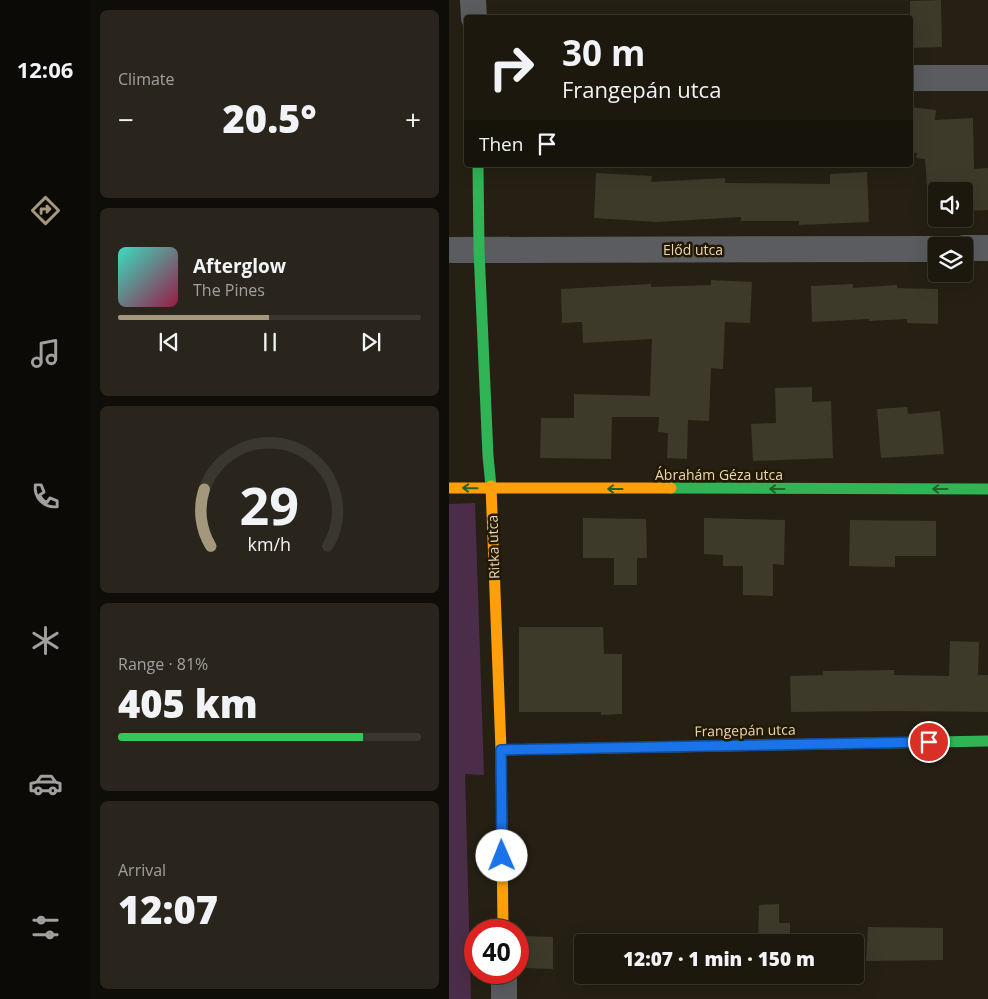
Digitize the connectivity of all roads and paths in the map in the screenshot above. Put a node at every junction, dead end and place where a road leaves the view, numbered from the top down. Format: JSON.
{"nodes":[{"id":1,"x":473,"y":0,"type":"edge"},
{"id":2,"x":474,"y":15,"type":"edge"},
{"id":3,"x":913,"y":78,"type":"edge"},
{"id":4,"x":988,"y":78,"type":"edge"},
{"id":5,"x":478,"y":167,"type":"edge"},
{"id":6,"x":973,"y":248,"type":"edge"},
{"id":7,"x":988,"y":248,"type":"edge"},
{"id":8,"x":928,"y":249,"type":"edge"},
{"id":9,"x":449,"y":250,"type":"edge"},
{"id":10,"x":479,"y":250,"type":"junction"},
{"id":11,"x":449,"y":488,"type":"edge"},
{"id":12,"x":491,"y":489,"type":"junction"},
{"id":13,"x":988,"y":490,"type":"edge"},
{"id":14,"x":988,"y":741,"type":"edge"},
{"id":15,"x":501,"y":750,"type":"junction"},
{"id":16,"x":503,"y":919,"type":"edge"},
{"id":17,"x":504,"y":984,"type":"edge"},
{"id":18,"x":504,"y":999,"type":"edge"}],
"edges":[{"from":1,"to":2,"type":"street"},
{"from":3,"to":4,"type":"street"},
{"from":5,"to":10,"type":"street","name":"Ritka utca"},
{"from":6,"to":7,"type":"street"},
{"from":8,"to":10,"type":"street","name":"Előd utca"},
{"from":9,"to":10,"type":"street","name":"Előd utca"},
{"from":10,"to":12,"type":"street","name":"Ritka utca"},
{"from":12,"to":11,"type":"street","name":"Ábrahám Géza utca","one_way":true},
{"from":13,"to":12,"type":"street","name":"Ábrahám Géza utca","one_way":true},
{"from":12,"to":15,"type":"street","name":"Ritka utca"},
{"from":14,"to":15,"type":"street","name":"Frangepán utca"},
{"from":15,"to":16,"type":"street","name":"Ritka utca"},
{"from":17,"to":18,"type":"street"}]}
